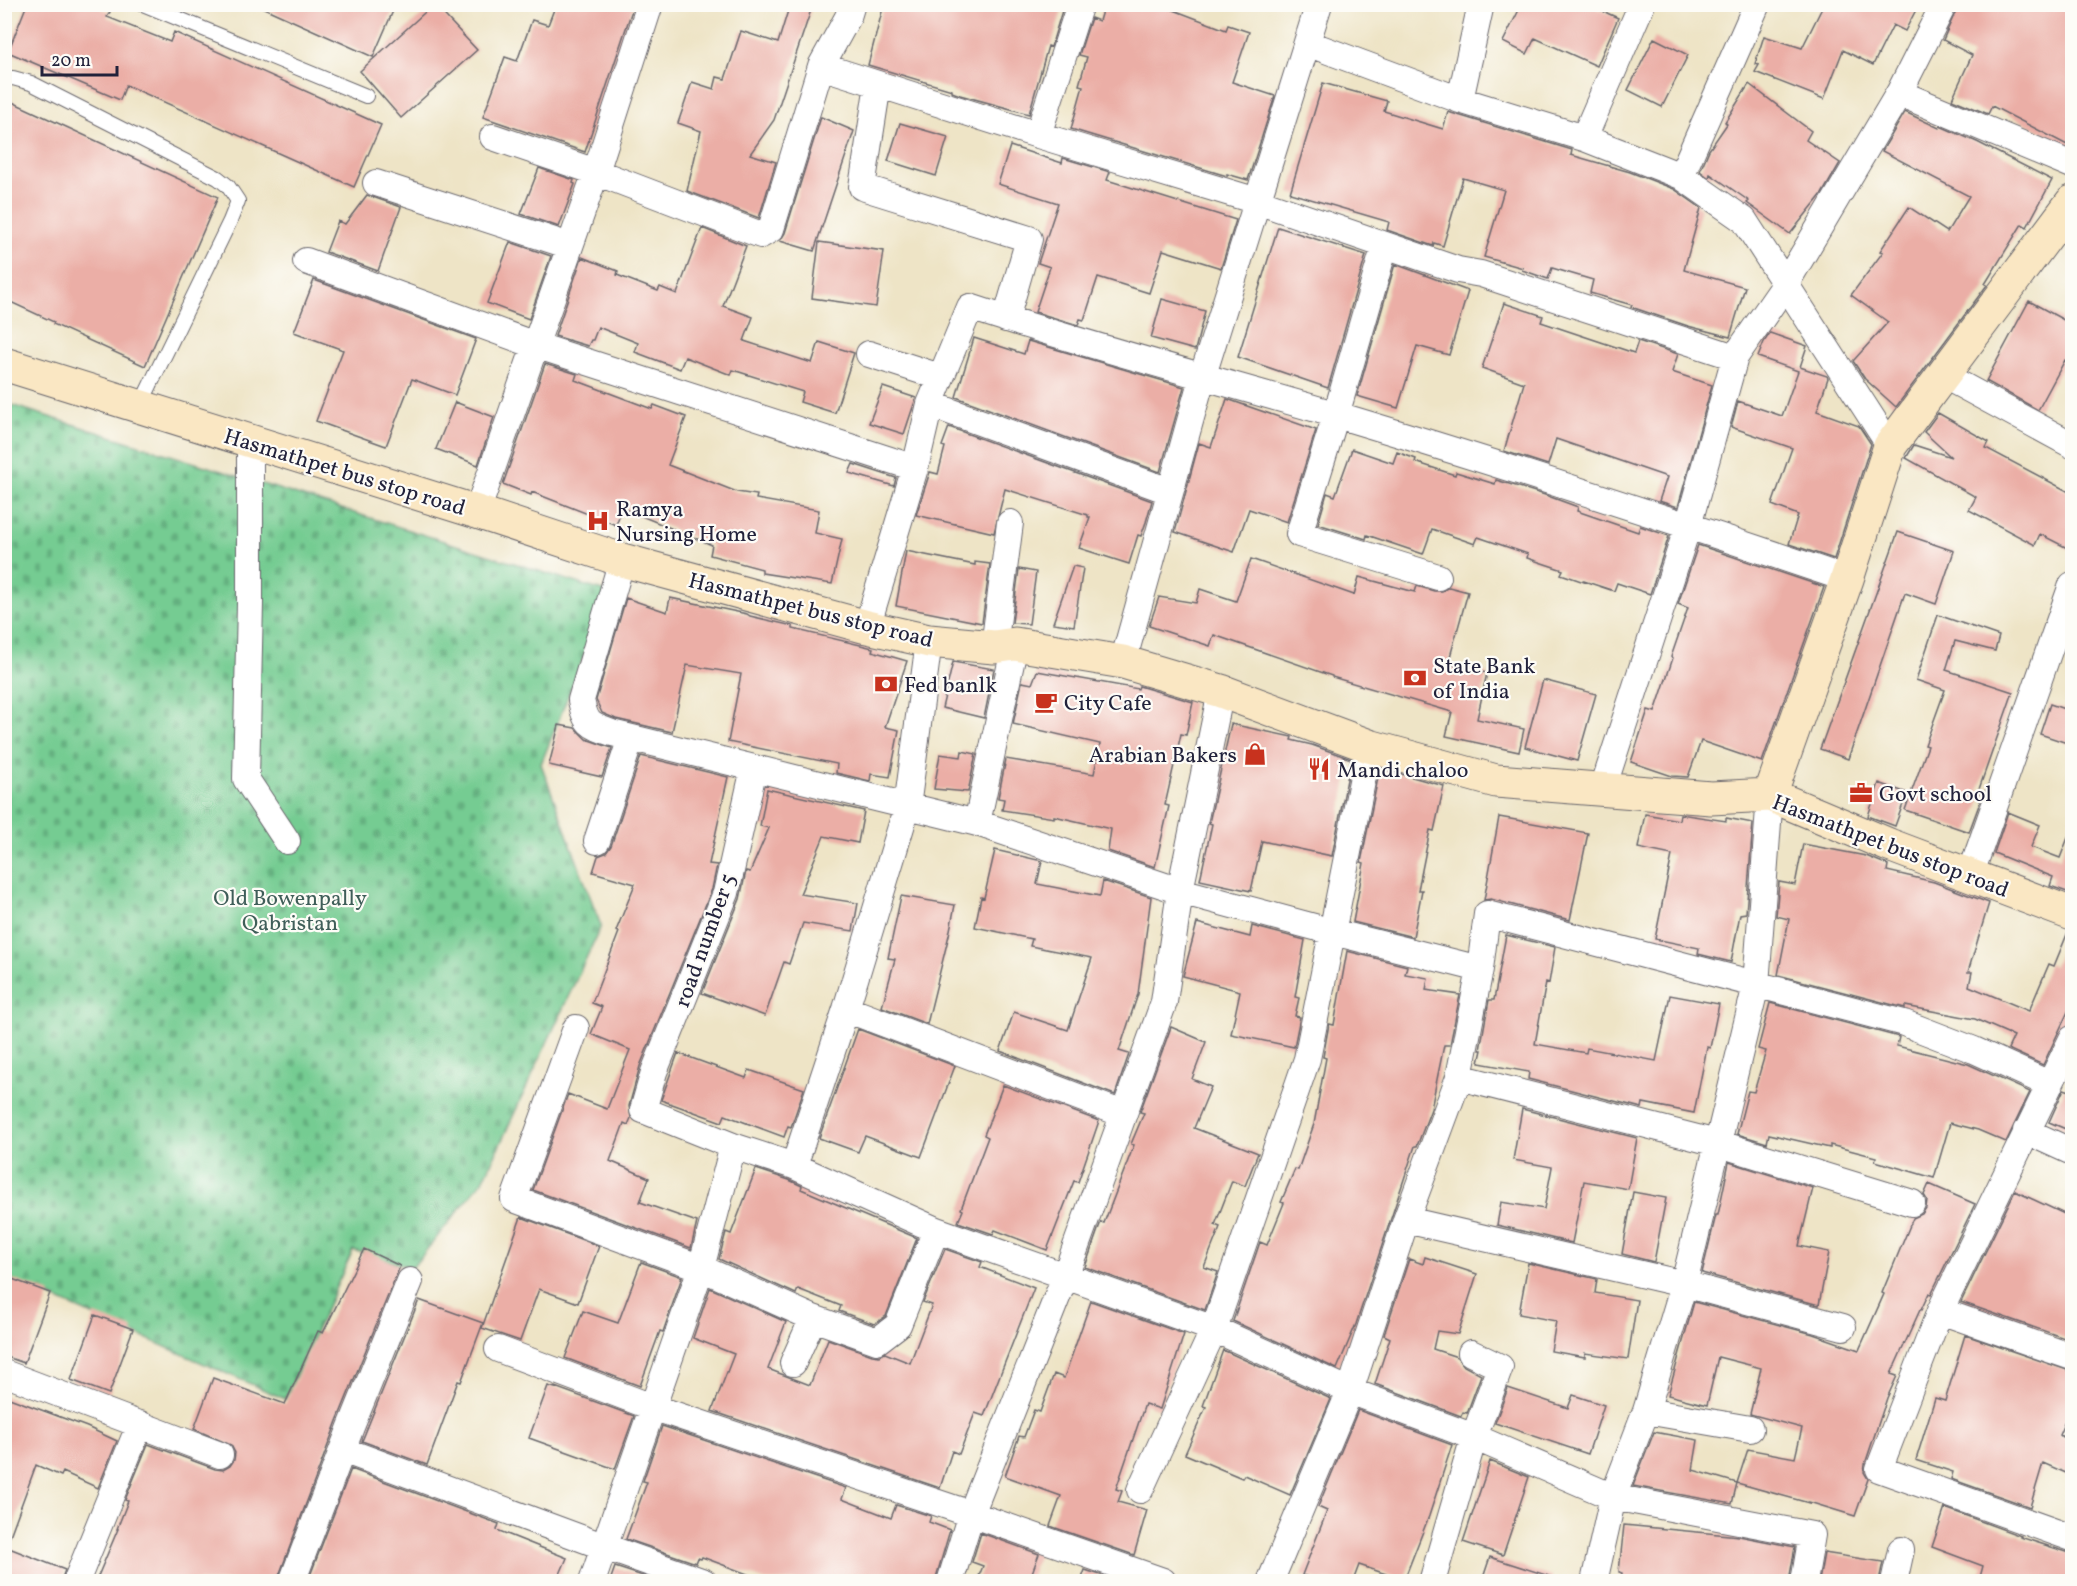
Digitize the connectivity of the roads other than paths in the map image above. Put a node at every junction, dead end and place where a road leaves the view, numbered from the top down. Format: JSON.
{"nodes":[{"id":1,"x":143,"y":4,"type":"edge"},
{"id":2,"x":650,"y":4,"type":"edge"},
{"id":3,"x":852,"y":4,"type":"edge"},
{"id":4,"x":1080,"y":4,"type":"edge"},
{"id":5,"x":1319,"y":4,"type":"edge"},
{"id":6,"x":1481,"y":4,"type":"edge"},
{"id":7,"x":1642,"y":4,"type":"edge"},
{"id":8,"x":1757,"y":4,"type":"edge"},
{"id":9,"x":1944,"y":4,"type":"edge"},
{"id":10,"x":1307,"y":43,"type":"junction"},
{"id":11,"x":821,"y":66,"type":"junction"},
{"id":12,"x":4,"y":79,"type":"edge"},
{"id":13,"x":878,"y":84,"type":"junction"},
{"id":14,"x":1899,"y":93,"type":"junction"},
{"id":15,"x":366,"y":96,"type":"dead end"},
{"id":16,"x":1460,"y":100,"type":"junction"},
{"id":17,"x":1038,"y":135,"type":"junction"},
{"id":18,"x":493,"y":137,"type":"dead end"},
{"id":19,"x":1584,"y":138,"type":"junction"},
{"id":20,"x":2073,"y":165,"type":"edge"},
{"id":21,"x":596,"y":172,"type":"junction"},
{"id":22,"x":1681,"y":176,"type":"junction"},
{"id":23,"x":376,"y":183,"type":"dead end"},
{"id":24,"x":1257,"y":201,"type":"junction"},
{"id":25,"x":2073,"y":202,"type":"edge"},
{"id":26,"x":1385,"y":245,"type":"junction"},
{"id":27,"x":570,"y":246,"type":"junction"},
{"id":28,"x":306,"y":261,"type":"dead end"},
{"id":29,"x":1785,"y":285,"type":"junction"},
{"id":30,"x":1006,"y":319,"type":"junction"},
{"id":31,"x":535,"y":345,"type":"junction"},
{"id":32,"x":869,"y":354,"type":"dead end"},
{"id":33,"x":1735,"y":357,"type":"junction"},
{"id":34,"x":4,"y":364,"type":"edge"},
{"id":35,"x":1942,"y":375,"type":"junction"},
{"id":36,"x":940,"y":377,"type":"junction"},
{"id":37,"x":1202,"y":378,"type":"junction"},
{"id":38,"x":930,"y":405,"type":"junction"},
{"id":39,"x":140,"y":406,"type":"junction"},
{"id":40,"x":1336,"y":415,"type":"junction"},
{"id":41,"x":250,"y":441,"type":"junction"},
{"id":42,"x":2073,"y":444,"type":"edge"},
{"id":43,"x":1890,"y":446,"type":"junction"},
{"id":44,"x":915,"y":468,"type":"junction"},
{"id":45,"x":1169,"y":492,"type":"junction"},
{"id":46,"x":477,"y":512,"type":"junction"},
{"id":47,"x":1010,"y":523,"type":"dead end"},
{"id":48,"x":1688,"y":526,"type":"junction"},
{"id":49,"x":622,"y":560,"type":"junction"},
{"id":50,"x":1438,"y":577,"type":"dead end"},
{"id":51,"x":1847,"y":579,"type":"junction"},
{"id":52,"x":2073,"y":585,"type":"edge"},
{"id":53,"x":867,"y":627,"type":"junction"},
{"id":54,"x":929,"y":641,"type":"junction"},
{"id":55,"x":1004,"y":645,"type":"junction"},
{"id":56,"x":1123,"y":662,"type":"junction"},
{"id":57,"x":1221,"y":691,"type":"junction"},
{"id":58,"x":631,"y":738,"type":"junction"},
{"id":59,"x":1369,"y":746,"type":"junction"},
{"id":60,"x":754,"y":768,"type":"junction"},
{"id":61,"x":1603,"y":788,"type":"junction"},
{"id":62,"x":1770,"y":795,"type":"junction"},
{"id":63,"x":907,"y":807,"type":"junction"},
{"id":64,"x":977,"y":823,"type":"junction"},
{"id":65,"x":287,"y":841,"type":"dead end"},
{"id":66,"x":597,"y":841,"type":"dead end"},
{"id":67,"x":1970,"y":876,"type":"junction"},
{"id":68,"x":1180,"y":891,"type":"junction"},
{"id":69,"x":2073,"y":914,"type":"edge"},
{"id":70,"x":1333,"y":932,"type":"junction"},
{"id":71,"x":1480,"y":969,"type":"junction"},
{"id":72,"x":1756,"y":985,"type":"junction"},
{"id":73,"x":846,"y":1009,"type":"junction"},
{"id":74,"x":576,"y":1028,"type":"dead end"},
{"id":75,"x":2073,"y":1039,"type":"edge"},
{"id":76,"x":1459,"y":1077,"type":"junction"},
{"id":77,"x":2049,"y":1084,"type":"junction"},
{"id":78,"x":1123,"y":1114,"type":"junction"},
{"id":79,"x":2026,"y":1131,"type":"junction"},
{"id":80,"x":1717,"y":1143,"type":"junction"},
{"id":81,"x":733,"y":1146,"type":"junction"},
{"id":82,"x":2073,"y":1152,"type":"edge"},
{"id":83,"x":794,"y":1166,"type":"junction"},
{"id":84,"x":1912,"y":1203,"type":"dead end"},
{"id":85,"x":1406,"y":1220,"type":"junction"},
{"id":86,"x":936,"y":1230,"type":"junction"},
{"id":87,"x":701,"y":1268,"type":"junction"},
{"id":88,"x":1065,"y":1277,"type":"junction"},
{"id":89,"x":410,"y":1281,"type":"dead end"},
{"id":90,"x":1684,"y":1284,"type":"junction"},
{"id":91,"x":1940,"y":1311,"type":"junction"},
{"id":92,"x":813,"y":1318,"type":"junction"},
{"id":93,"x":1843,"y":1327,"type":"dead end"},
{"id":94,"x":1214,"y":1329,"type":"junction"},
{"id":95,"x":498,"y":1348,"type":"dead end"},
{"id":96,"x":1471,"y":1353,"type":"dead end"},
{"id":97,"x":2073,"y":1357,"type":"edge"},
{"id":98,"x":793,"y":1363,"type":"dead end"},
{"id":99,"x":4,"y":1372,"type":"edge"},
{"id":100,"x":1350,"y":1391,"type":"junction"},
{"id":101,"x":652,"y":1407,"type":"junction"},
{"id":102,"x":1646,"y":1411,"type":"junction"},
{"id":103,"x":140,"y":1424,"type":"junction"},
{"id":104,"x":1750,"y":1430,"type":"dead end"},
{"id":105,"x":1474,"y":1437,"type":"junction"},
{"id":106,"x":343,"y":1450,"type":"junction"},
{"id":107,"x":220,"y":1455,"type":"dead end"},
{"id":108,"x":1140,"y":1490,"type":"dead end"},
{"id":109,"x":1614,"y":1497,"type":"junction"},
{"id":110,"x":970,"y":1514,"type":"junction"},
{"id":111,"x":2073,"y":1538,"type":"edge"},
{"id":112,"x":605,"y":1547,"type":"junction"},
{"id":113,"x":1901,"y":1550,"type":"dead end"},
{"id":114,"x":76,"y":1581,"type":"edge"},
{"id":115,"x":292,"y":1581,"type":"edge"},
{"id":116,"x":592,"y":1581,"type":"edge"},
{"id":117,"x":704,"y":1581,"type":"edge"},
{"id":118,"x":950,"y":1581,"type":"edge"},
{"id":119,"x":1163,"y":1581,"type":"edge"},
{"id":120,"x":1270,"y":1581,"type":"edge"},
{"id":121,"x":1432,"y":1581,"type":"edge"},
{"id":122,"x":1594,"y":1581,"type":"edge"},
{"id":123,"x":1804,"y":1581,"type":"edge"},
{"id":124,"x":1894,"y":1581,"type":"edge"}],
"edges":[{"from":1,"to":15,"type":"lane"},
{"from":2,"to":21,"type":"street"},
{"from":3,"to":11,"type":"street"},
{"from":4,"to":17,"type":"street"},
{"from":5,"to":10,"type":"street"},
{"from":6,"to":16,"type":"street"},
{"from":7,"to":19,"type":"street"},
{"from":8,"to":22,"type":"street"},
{"from":9,"to":14,"type":"street"},
{"from":10,"to":16,"type":"street"},
{"from":10,"to":24,"type":"street"},
{"from":11,"to":13,"type":"street"},
{"from":11,"to":21,"type":"street"},
{"from":12,"to":39,"type":"lane"},
{"from":13,"to":17,"type":"street"},
{"from":13,"to":30,"type":"street"},
{"from":14,"to":20,"type":"street"},
{"from":14,"to":29,"type":"street"},
{"from":16,"to":19,"type":"street"},
{"from":17,"to":24,"type":"street"},
{"from":18,"to":21,"type":"street"},
{"from":19,"to":22,"type":"street"},
{"from":21,"to":27,"type":"street"},
{"from":22,"to":29,"type":"street"},
{"from":23,"to":27,"type":"street"},
{"from":24,"to":26,"type":"street"},
{"from":24,"to":37,"type":"street"},
{"from":25,"to":35,"type":"street"},
{"from":26,"to":33,"type":"street"},
{"from":26,"to":40,"type":"street"},
{"from":27,"to":31,"type":"street"},
{"from":28,"to":31,"type":"street"},
{"from":29,"to":33,"type":"street"},
{"from":29,"to":43,"type":"street"},
{"from":30,"to":36,"type":"street"},
{"from":30,"to":37,"type":"street"},
{"from":31,"to":44,"type":"street"},
{"from":31,"to":46,"type":"street"},
{"from":32,"to":36,"type":"street"},
{"from":33,"to":48,"type":"street"},
{"from":34,"to":39,"type":"street","name":"Hasmathpet bus stop road"},
{"from":35,"to":42,"type":"street"},
{"from":35,"to":43,"type":"street"},
{"from":36,"to":38,"type":"street"},
{"from":37,"to":40,"type":"street"},
{"from":37,"to":45,"type":"street"},
{"from":38,"to":44,"type":"street"},
{"from":38,"to":45,"type":"street"},
{"from":39,"to":41,"type":"street","name":"Hasmathpet bus stop road"},
{"from":40,"to":48,"type":"street"},
{"from":40,"to":50,"type":"street"},
{"from":41,"to":46,"type":"street","name":"Hasmathpet bus stop road"},
{"from":41,"to":65,"type":"street"},
{"from":43,"to":51,"type":"street"},
{"from":44,"to":53,"type":"street"},
{"from":45,"to":56,"type":"street"},
{"from":46,"to":49,"type":"street","name":"Hasmathpet bus stop road"},
{"from":47,"to":55,"type":"street"},
{"from":48,"to":51,"type":"street"},
{"from":48,"to":61,"type":"street"},
{"from":49,"to":53,"type":"street","name":"Hasmathpet bus stop road"},
{"from":49,"to":58,"type":"street"},
{"from":51,"to":62,"type":"street"},
{"from":52,"to":67,"type":"street"},
{"from":53,"to":54,"type":"street","name":"Hasmathpet bus stop road"},
{"from":54,"to":55,"type":"street","name":"Hasmathpet bus stop road"},
{"from":54,"to":63,"type":"street"},
{"from":55,"to":56,"type":"street","name":"Hasmathpet bus stop road"},
{"from":55,"to":64,"type":"street"},
{"from":56,"to":57,"type":"street","name":"Hasmathpet bus stop road"},
{"from":57,"to":59,"type":"street","name":"Hasmathpet bus stop road"},
{"from":57,"to":68,"type":"street"},
{"from":58,"to":60,"type":"street"},
{"from":58,"to":66,"type":"street"},
{"from":59,"to":61,"type":"street","name":"Hasmathpet bus stop road"},
{"from":59,"to":70,"type":"street"},
{"from":60,"to":63,"type":"street"},
{"from":60,"to":81,"type":"street","name":"road number 5"},
{"from":61,"to":62,"type":"street","name":"Hasmathpet bus stop road"},
{"from":62,"to":67,"type":"street","name":"Hasmathpet bus stop road"},
{"from":62,"to":72,"type":"street"},
{"from":63,"to":64,"type":"street"},
{"from":63,"to":73,"type":"street"},
{"from":64,"to":68,"type":"street"},
{"from":67,"to":69,"type":"street","name":"Hasmathpet bus stop road"},
{"from":68,"to":70,"type":"street"},
{"from":68,"to":78,"type":"street"},
{"from":70,"to":71,"type":"street"},
{"from":70,"to":94,"type":"street"},
{"from":71,"to":72,"type":"street"},
{"from":71,"to":76,"type":"street"},
{"from":72,"to":77,"type":"street"},
{"from":72,"to":80,"type":"street"},
{"from":73,"to":78,"type":"street"},
{"from":73,"to":83,"type":"street"},
{"from":74,"to":87,"type":"street"},
{"from":75,"to":77,"type":"street"},
{"from":76,"to":80,"type":"street"},
{"from":76,"to":85,"type":"street"},
{"from":77,"to":79,"type":"street"},
{"from":78,"to":88,"type":"street"},
{"from":79,"to":82,"type":"street"},
{"from":79,"to":91,"type":"street"},
{"from":80,"to":84,"type":"street"},
{"from":80,"to":90,"type":"street"},
{"from":81,"to":83,"type":"street"},
{"from":81,"to":87,"type":"street"},
{"from":83,"to":86,"type":"street"},
{"from":85,"to":90,"type":"street"},
{"from":85,"to":100,"type":"street"},
{"from":86,"to":88,"type":"street"},
{"from":86,"to":92,"type":"street"},
{"from":87,"to":92,"type":"street"},
{"from":87,"to":101,"type":"street"},
{"from":88,"to":94,"type":"street"},
{"from":88,"to":110,"type":"street"},
{"from":89,"to":106,"type":"street"},
{"from":90,"to":93,"type":"street"},
{"from":90,"to":102,"type":"street"},
{"from":91,"to":97,"type":"street"},
{"from":91,"to":111,"type":"street"},
{"from":92,"to":98,"type":"street"},
{"from":94,"to":100,"type":"street"},
{"from":94,"to":108,"type":"street"},
{"from":95,"to":101,"type":"street"},
{"from":96,"to":105,"type":"street"},
{"from":99,"to":103,"type":"street"},
{"from":100,"to":105,"type":"street"},
{"from":100,"to":120,"type":"street"},
{"from":101,"to":110,"type":"street"},
{"from":101,"to":112,"type":"street"},
{"from":102,"to":104,"type":"street"},
{"from":102,"to":109,"type":"street"},
{"from":103,"to":107,"type":"street"},
{"from":103,"to":114,"type":"street"},
{"from":105,"to":109,"type":"street"},
{"from":105,"to":121,"type":"street"},
{"from":106,"to":112,"type":"street"},
{"from":106,"to":115,"type":"street"},
{"from":109,"to":122,"type":"street"},
{"from":109,"to":123,"type":"street"},
{"from":110,"to":118,"type":"street"},
{"from":110,"to":119,"type":"street"},
{"from":112,"to":116,"type":"street"},
{"from":112,"to":117,"type":"street"},
{"from":113,"to":124,"type":"street"}]}
